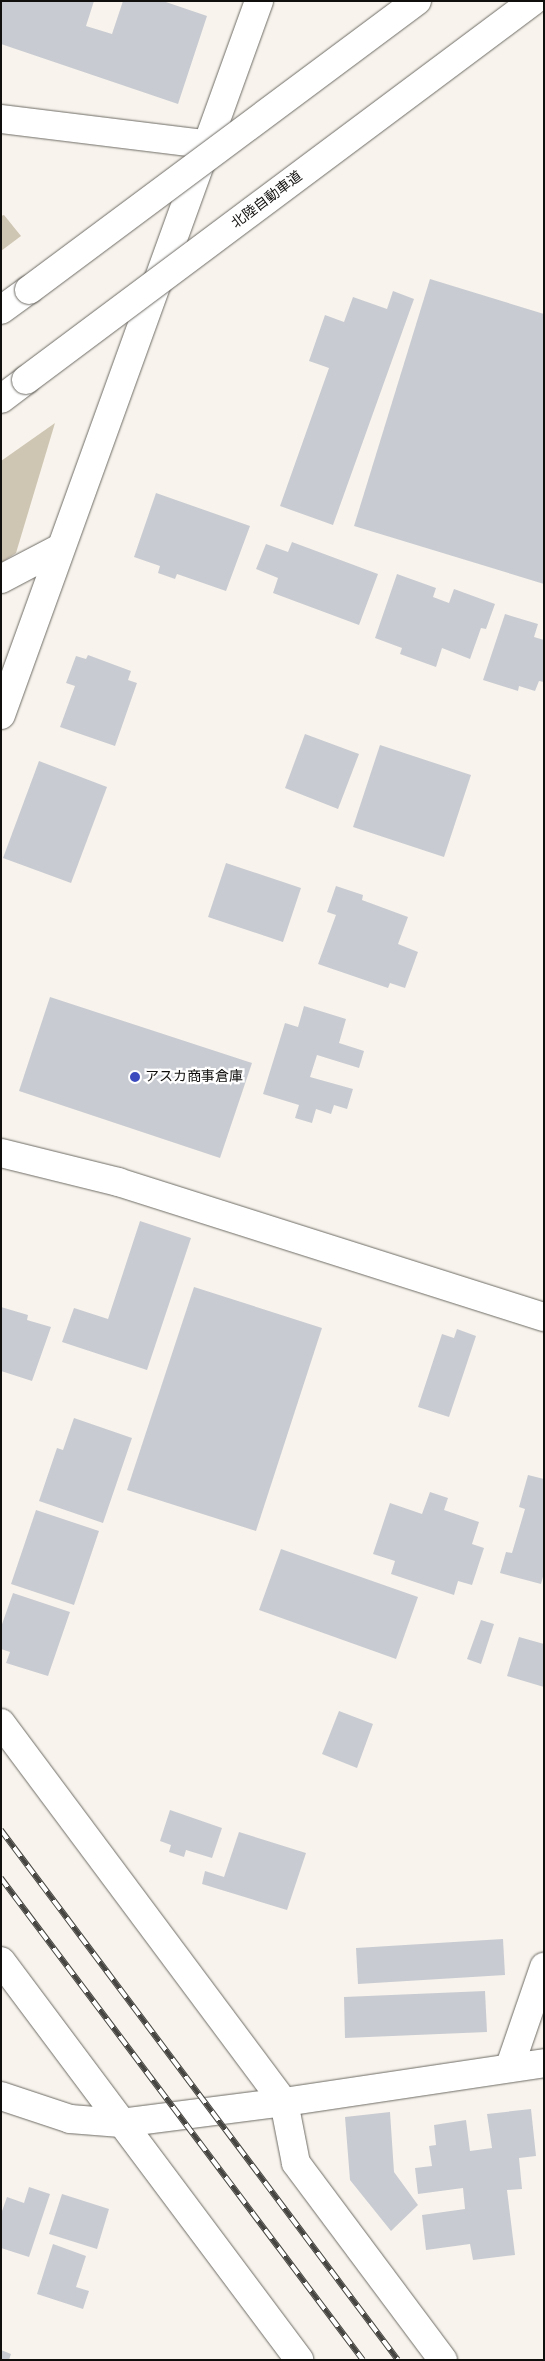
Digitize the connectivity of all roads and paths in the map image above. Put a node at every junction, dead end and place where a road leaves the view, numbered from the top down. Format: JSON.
{"nodes":[{"id":1,"x":259,"y":1,"type":"edge"},
{"id":2,"x":417,"y":1,"type":"edge"},
{"id":3,"x":534,"y":1,"type":"edge"},
{"id":4,"x":544,"y":5,"type":"edge"},
{"id":5,"x":1,"y":120,"type":"edge"},
{"id":6,"x":205,"y":144,"type":"junction"},
{"id":7,"x":1,"y":310,"type":"edge"},
{"id":8,"x":1,"y":398,"type":"edge"},
{"id":9,"x":60,"y":548,"type":"junction"},
{"id":10,"x":1,"y":579,"type":"edge"},
{"id":11,"x":1,"y":715,"type":"edge"},
{"id":12,"x":1,"y":1154,"type":"edge"},
{"id":13,"x":543,"y":1314,"type":"edge"},
{"id":14,"x":1,"y":1724,"type":"edge"},
{"id":15,"x":1,"y":1961,"type":"edge"},
{"id":16,"x":544,"y":1966,"type":"edge"},
{"id":17,"x":544,"y":2063,"type":"edge"},
{"id":18,"x":510,"y":2066,"type":"junction"},
{"id":19,"x":1,"y":2096,"type":"edge"},
{"id":20,"x":284,"y":2102,"type":"junction"},
{"id":21,"x":121,"y":2123,"type":"junction"},
{"id":22,"x":299,"y":2360,"type":"edge"},
{"id":23,"x":443,"y":2360,"type":"edge"}],
"edges":[{"from":1,"to":6,"type":"main road"},
{"from":2,"to":7,"type":"main road","bridge":true},
{"from":3,"to":4,"type":"main road"},
{"from":3,"to":8,"type":"main road","name":"北陸自動車道","bridge":true},
{"from":5,"to":6,"type":"main road"},
{"from":6,"to":9,"type":"main road"},
{"from":9,"to":10,"type":"main road"},
{"from":9,"to":11,"type":"main road"},
{"from":12,"to":13,"type":"main road"},
{"from":14,"to":20,"type":"main road"},
{"from":15,"to":21,"type":"main road"},
{"from":16,"to":18,"type":"main road"},
{"from":17,"to":18,"type":"main road"},
{"from":18,"to":20,"type":"main road"},
{"from":19,"to":21,"type":"main road"},
{"from":20,"to":21,"type":"main road"},
{"from":20,"to":23,"type":"main road"},
{"from":21,"to":22,"type":"main road"}]}
